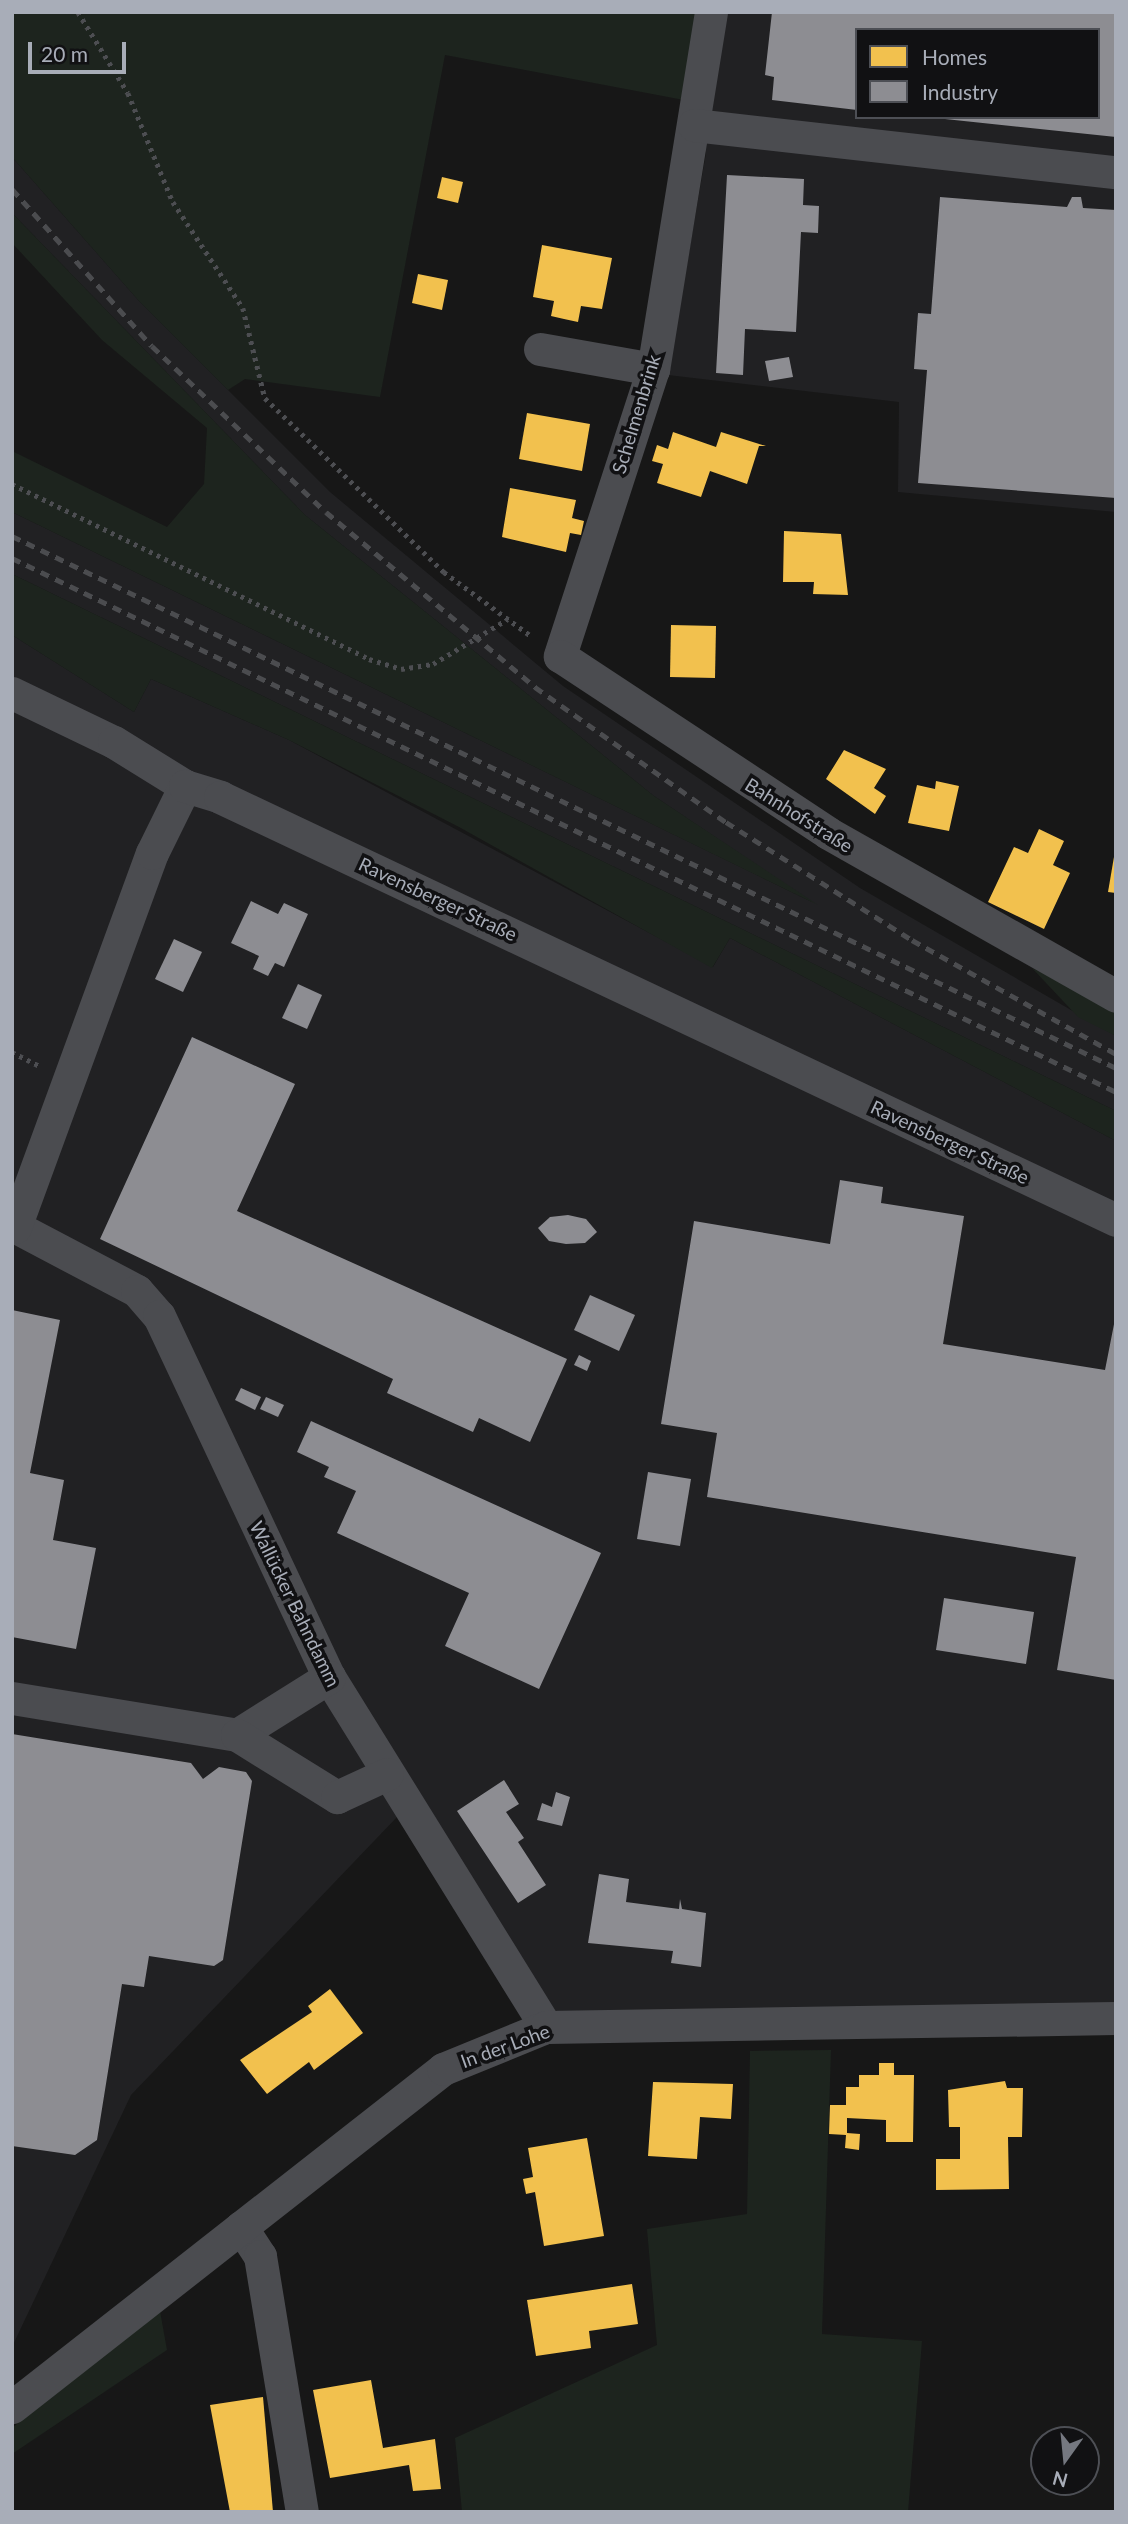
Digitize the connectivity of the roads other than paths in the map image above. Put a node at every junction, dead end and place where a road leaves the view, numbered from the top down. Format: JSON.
{"nodes":[{"id":1,"x":711,"y":12,"type":"edge"},
{"id":2,"x":694,"y":125,"type":"junction"},
{"id":3,"x":1116,"y":172,"type":"edge"},
{"id":4,"x":541,"y":349,"type":"dead end"},
{"id":5,"x":653,"y":369,"type":"junction"},
{"id":6,"x":560,"y":656,"type":"joint"},
{"id":7,"x":12,"y":693,"type":"edge"},
{"id":8,"x":185,"y":786,"type":"junction"},
{"id":9,"x":1116,"y":996,"type":"edge"},
{"id":10,"x":1116,"y":1220,"type":"edge"},
{"id":11,"x":14,"y":1226,"type":"edge"},
{"id":12,"x":328,"y":1677,"type":"junction"},
{"id":13,"x":12,"y":1698,"type":"edge"},
{"id":14,"x":237,"y":1735,"type":"junction"},
{"id":15,"x":387,"y":1774,"type":"junction"},
{"id":16,"x":1116,"y":2018,"type":"edge"},
{"id":17,"x":546,"y":2027,"type":"junction"},
{"id":18,"x":241,"y":2228,"type":"junction"},
{"id":19,"x":12,"y":2407,"type":"edge"},
{"id":20,"x":302,"y":2512,"type":"edge"}],
"edges":[{"from":1,"to":2,"type":"street","name":"Schelmenbrink"},
{"from":2,"to":3,"type":"street"},
{"from":2,"to":5,"type":"street","name":"Schelmenbrink"},
{"from":4,"to":5,"type":"street"},
{"from":5,"to":6,"type":"street","name":"Schelmenbrink"},
{"from":6,"to":9,"type":"street","name":"Bahnhofstraße"},
{"from":7,"to":8,"type":"street","name":"Ravensberger Straße"},
{"from":8,"to":10,"type":"street","name":"Ravensberger Straße"},
{"from":8,"to":11,"type":"street"},
{"from":11,"to":12,"type":"street","name":"Wallücker Bahndamm"},
{"from":12,"to":14,"type":"street"},
{"from":12,"to":15,"type":"street","name":"Wallücker Bahndamm"},
{"from":13,"to":14,"type":"street"},
{"from":14,"to":15,"type":"street"},
{"from":15,"to":17,"type":"street","name":"Wallücker Bahndamm"},
{"from":16,"to":17,"type":"street","name":"In der Lohe"},
{"from":17,"to":18,"type":"street","name":"In der Lohe"},
{"from":18,"to":19,"type":"street","name":"In der Lohe"},
{"from":18,"to":20,"type":"street"}]}
